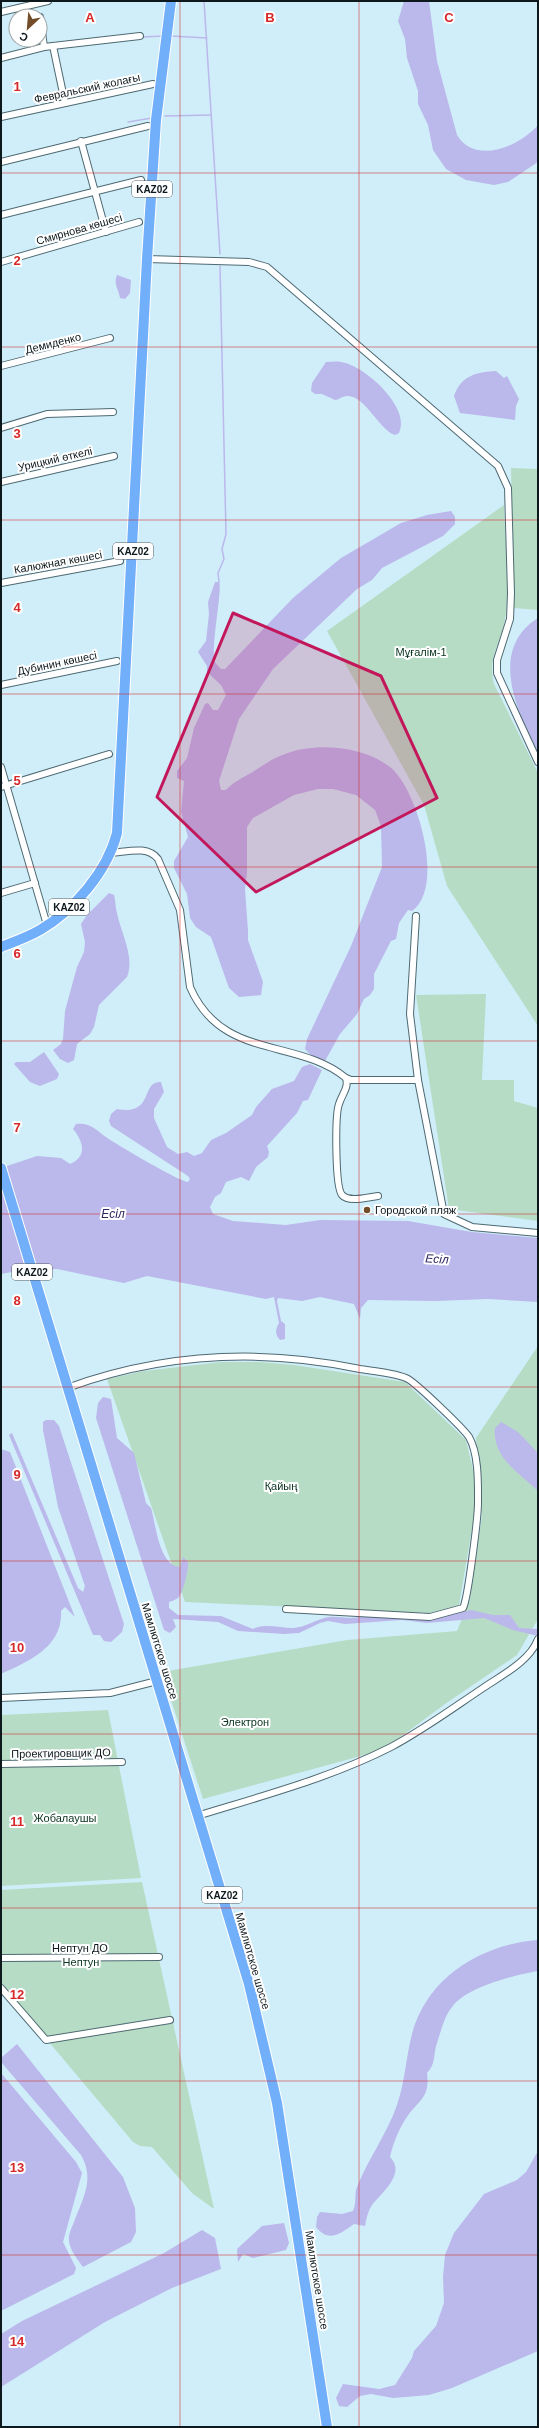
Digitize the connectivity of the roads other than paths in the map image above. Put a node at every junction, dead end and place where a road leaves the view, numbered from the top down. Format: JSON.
{"nodes":[{"id":1,"x":48,"y":1,"type":"edge"},
{"id":2,"x":171,"y":1,"type":"edge"},
{"id":3,"x":38,"y":2,"type":"edge"},
{"id":4,"x":1,"y":12,"type":"edge"},
{"id":5,"x":140,"y":36,"type":"dead end"},
{"id":6,"x":53,"y":46,"type":"junction"},
{"id":7,"x":48,"y":47,"type":"edge"},
{"id":8,"x":40,"y":48,"type":"edge"},
{"id":9,"x":1,"y":58,"type":"edge"},
{"id":10,"x":153,"y":84,"type":"dead end"},
{"id":11,"x":65,"y":103,"type":"junction"},
{"id":12,"x":1,"y":117,"type":"edge"},
{"id":13,"x":154,"y":120,"type":"junction"},
{"id":14,"x":81,"y":141,"type":"junction"},
{"id":15,"x":1,"y":162,"type":"edge"},
{"id":16,"x":141,"y":180,"type":"dead end"},
{"id":17,"x":95,"y":191,"type":"junction"},
{"id":18,"x":1,"y":214,"type":"edge"},
{"id":19,"x":139,"y":222,"type":"dead end"},
{"id":20,"x":106,"y":232,"type":"junction"},
{"id":21,"x":147,"y":259,"type":"junction"},
{"id":22,"x":1,"y":262,"type":"edge"},
{"id":23,"x":110,"y":338,"type":"dead end"},
{"id":24,"x":1,"y":366,"type":"edge"},
{"id":25,"x":113,"y":412,"type":"dead end"},
{"id":26,"x":1,"y":428,"type":"edge"},
{"id":27,"x":114,"y":456,"type":"dead end"},
{"id":28,"x":1,"y":482,"type":"edge"},
{"id":29,"x":120,"y":561,"type":"dead end"},
{"id":30,"x":1,"y":583,"type":"edge"},
{"id":31,"x":117,"y":661,"type":"dead end"},
{"id":32,"x":1,"y":685,"type":"edge"},
{"id":33,"x":109,"y":754,"type":"dead end"},
{"id":34,"x":538,"y":762,"type":"edge"},
{"id":35,"x":1,"y":767,"type":"edge"},
{"id":36,"x":4,"y":786,"type":"edge"},
{"id":37,"x":110,"y":853,"type":"junction"},
{"id":38,"x":35,"y":883,"type":"junction"},
{"id":39,"x":1,"y":893,"type":"edge"},
{"id":40,"x":416,"y":916,"type":"dead end"},
{"id":41,"x":47,"y":925,"type":"junction"},
{"id":42,"x":1,"y":947,"type":"edge"},
{"id":43,"x":346,"y":1078,"type":"junction"},
{"id":44,"x":418,"y":1080,"type":"junction"},
{"id":45,"x":1,"y":1168,"type":"edge"},
{"id":46,"x":378,"y":1196,"type":"dead end"},
{"id":47,"x":538,"y":1233,"type":"edge"},
{"id":48,"x":67,"y":1388,"type":"junction"},
{"id":49,"x":286,"y":1609,"type":"dead end"},
{"id":50,"x":538,"y":1640,"type":"edge"},
{"id":51,"x":156,"y":1681,"type":"junction"},
{"id":52,"x":1,"y":1698,"type":"edge"},
{"id":53,"x":122,"y":1762,"type":"dead end"},
{"id":54,"x":1,"y":1764,"type":"edge"},
{"id":55,"x":197,"y":1816,"type":"junction"},
{"id":56,"x":159,"y":1957,"type":"dead end"},
{"id":57,"x":1,"y":1958,"type":"edge"},
{"id":58,"x":1,"y":1988,"type":"edge"},
{"id":59,"x":170,"y":2020,"type":"dead end"},
{"id":60,"x":327,"y":2427,"type":"edge"}],
"edges":[{"from":1,"to":3,"type":"street"},
{"from":2,"to":13,"type":"highway","number":"KAZ02"},
{"from":3,"to":4,"type":"street"},
{"from":5,"to":6,"type":"street"},
{"from":6,"to":7,"type":"street"},
{"from":6,"to":11,"type":"street"},
{"from":8,"to":9,"type":"street"},
{"from":10,"to":11,"type":"street","name":"Февральский жолағы"},
{"from":11,"to":12,"type":"street","name":"Февральский жолағы"},
{"from":13,"to":14,"type":"street"},
{"from":13,"to":21,"type":"highway","number":"KAZ02"},
{"from":14,"to":15,"type":"street"},
{"from":14,"to":17,"type":"street"},
{"from":16,"to":17,"type":"street"},
{"from":17,"to":18,"type":"street"},
{"from":17,"to":20,"type":"street"},
{"from":19,"to":20,"type":"street","name":"Смирнова көшесі"},
{"from":20,"to":22,"type":"street","name":"Смирнова көшесі"},
{"from":21,"to":34,"type":"street"},
{"from":21,"to":37,"type":"highway","number":"KAZ02"},
{"from":23,"to":24,"type":"street","name":"Демиденко"},
{"from":25,"to":26,"type":"street"},
{"from":27,"to":28,"type":"street","name":"Урицкий өткелі"},
{"from":29,"to":30,"type":"street","name":"Калюжная көшесі"},
{"from":31,"to":32,"type":"street","name":"Дубинин көшесі"},
{"from":33,"to":36,"type":"street"},
{"from":35,"to":36,"type":"street"},
{"from":36,"to":38,"type":"street"},
{"from":37,"to":41,"type":"highway","number":"KAZ02"},
{"from":37,"to":43,"type":"street"},
{"from":38,"to":39,"type":"street"},
{"from":38,"to":41,"type":"street"},
{"from":40,"to":44,"type":"street"},
{"from":41,"to":42,"type":"highway","number":"KAZ02"},
{"from":43,"to":44,"type":"street"},
{"from":43,"to":46,"type":"street"},
{"from":44,"to":47,"type":"street"},
{"from":45,"to":48,"type":"highway","name":"Мамлютское шоссе","number":"KAZ02"},
{"from":48,"to":49,"type":"street"},
{"from":48,"to":51,"type":"highway","name":"Мамлютское шоссе","number":"KAZ02"},
{"from":50,"to":55,"type":"street"},
{"from":51,"to":52,"type":"street"},
{"from":51,"to":55,"type":"highway","name":"Мамлютское шоссе","number":"KAZ02"},
{"from":53,"to":54,"type":"street","name":"Проектировщик ДО"},
{"from":55,"to":60,"type":"highway","name":"Мамлютское шоссе","number":"KAZ02"},
{"from":56,"to":57,"type":"street","name":"Нептун ДО"},
{"from":58,"to":59,"type":"street"}]}
